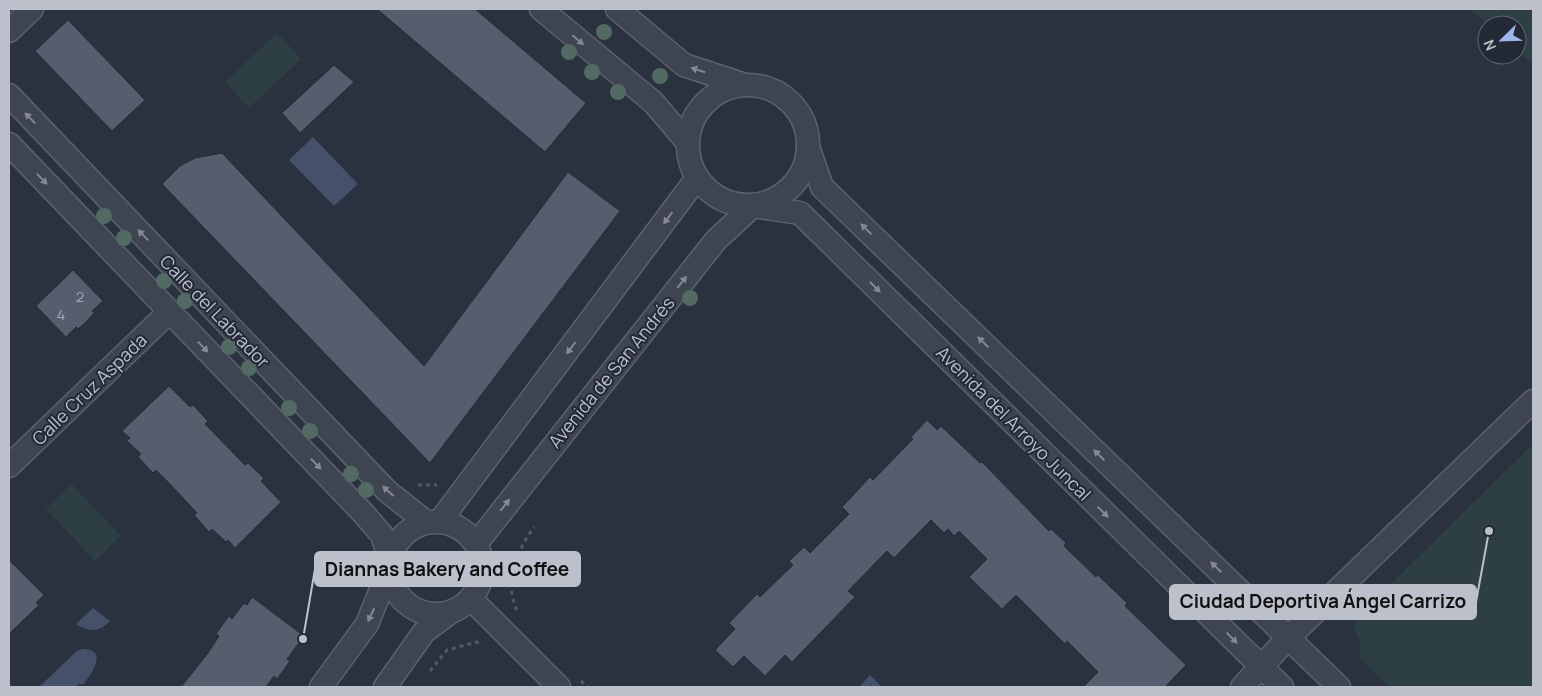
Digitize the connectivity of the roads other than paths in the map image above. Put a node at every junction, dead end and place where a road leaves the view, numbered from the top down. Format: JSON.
{"nodes":[{"id":1,"x":32,"y":9,"type":"edge"},
{"id":2,"x":540,"y":9,"type":"edge"},
{"id":3,"x":616,"y":9,"type":"edge"},
{"id":4,"x":9,"y":31,"type":"edge"},
{"id":5,"x":745,"y":85,"type":"junction"},
{"id":6,"x":9,"y":96,"type":"edge"},
{"id":7,"x":687,"y":142,"type":"junction"},
{"id":8,"x":9,"y":144,"type":"edge"},
{"id":9,"x":808,"y":147,"type":"junction"},
{"id":10,"x":697,"y":178,"type":"junction"},
{"id":11,"x":752,"y":206,"type":"junction"},
{"id":12,"x":169,"y":312,"type":"junction"},
{"id":13,"x":1533,"y":401,"type":"edge"},
{"id":14,"x":9,"y":466,"type":"edge"},
{"id":15,"x":433,"y":522,"type":"junction"},
{"id":16,"x":476,"y":544,"type":"junction"},
{"id":17,"x":390,"y":565,"type":"junction"},
{"id":18,"x":471,"y":599,"type":"junction"},
{"id":19,"x":452,"y":611,"type":"junction"},
{"id":20,"x":1289,"y":637,"type":"junction"},
{"id":21,"x":1261,"y":667,"type":"junction"},
{"id":22,"x":567,"y":680,"type":"edge"},
{"id":23,"x":321,"y":687,"type":"edge"},
{"id":24,"x":385,"y":687,"type":"edge"},
{"id":25,"x":1242,"y":687,"type":"edge"},
{"id":26,"x":1282,"y":687,"type":"edge"},
{"id":27,"x":1339,"y":687,"type":"edge"}],
"edges":[{"from":1,"to":4,"type":"street"},
{"from":2,"to":7,"type":"street","one_way":true},
{"from":5,"to":3,"type":"street","one_way":true},
{"from":5,"to":7,"type":"street"},
{"from":5,"to":9,"type":"street"},
{"from":15,"to":6,"type":"street","name":"Calle del Labrador","one_way":true},
{"from":7,"to":10,"type":"street"},
{"from":8,"to":12,"type":"street","name":"Calle del Labrador","one_way":true},
{"from":9,"to":11,"type":"street"},
{"from":20,"to":9,"type":"street","name":"Avenida del Arroyo Juncal","one_way":true},
{"from":10,"to":11,"type":"street"},
{"from":10,"to":15,"type":"street","one_way":true},
{"from":16,"to":11,"type":"street","name":"Avenida de San Andrés","one_way":true},
{"from":11,"to":21,"type":"street","name":"Avenida del Arroyo Juncal","one_way":true},
{"from":12,"to":14,"type":"street","name":"Calle Cruz Aspada"},
{"from":12,"to":17,"type":"street","name":"Calle del Labrador","one_way":true},
{"from":13,"to":20,"type":"street"},
{"from":15,"to":16,"type":"street"},
{"from":15,"to":17,"type":"street"},
{"from":16,"to":18,"type":"street"},
{"from":17,"to":19,"type":"street"},
{"from":17,"to":23,"type":"street","one_way":true},
{"from":18,"to":19,"type":"street"},
{"from":18,"to":22,"type":"street"},
{"from":19,"to":24,"type":"street"},
{"from":20,"to":21,"type":"street"},
{"from":20,"to":27,"type":"street","name":"Avenida del Arroyo Juncal"},
{"from":21,"to":25,"type":"street"},
{"from":21,"to":26,"type":"street","name":"Avenida del Arroyo Juncal"}]}
